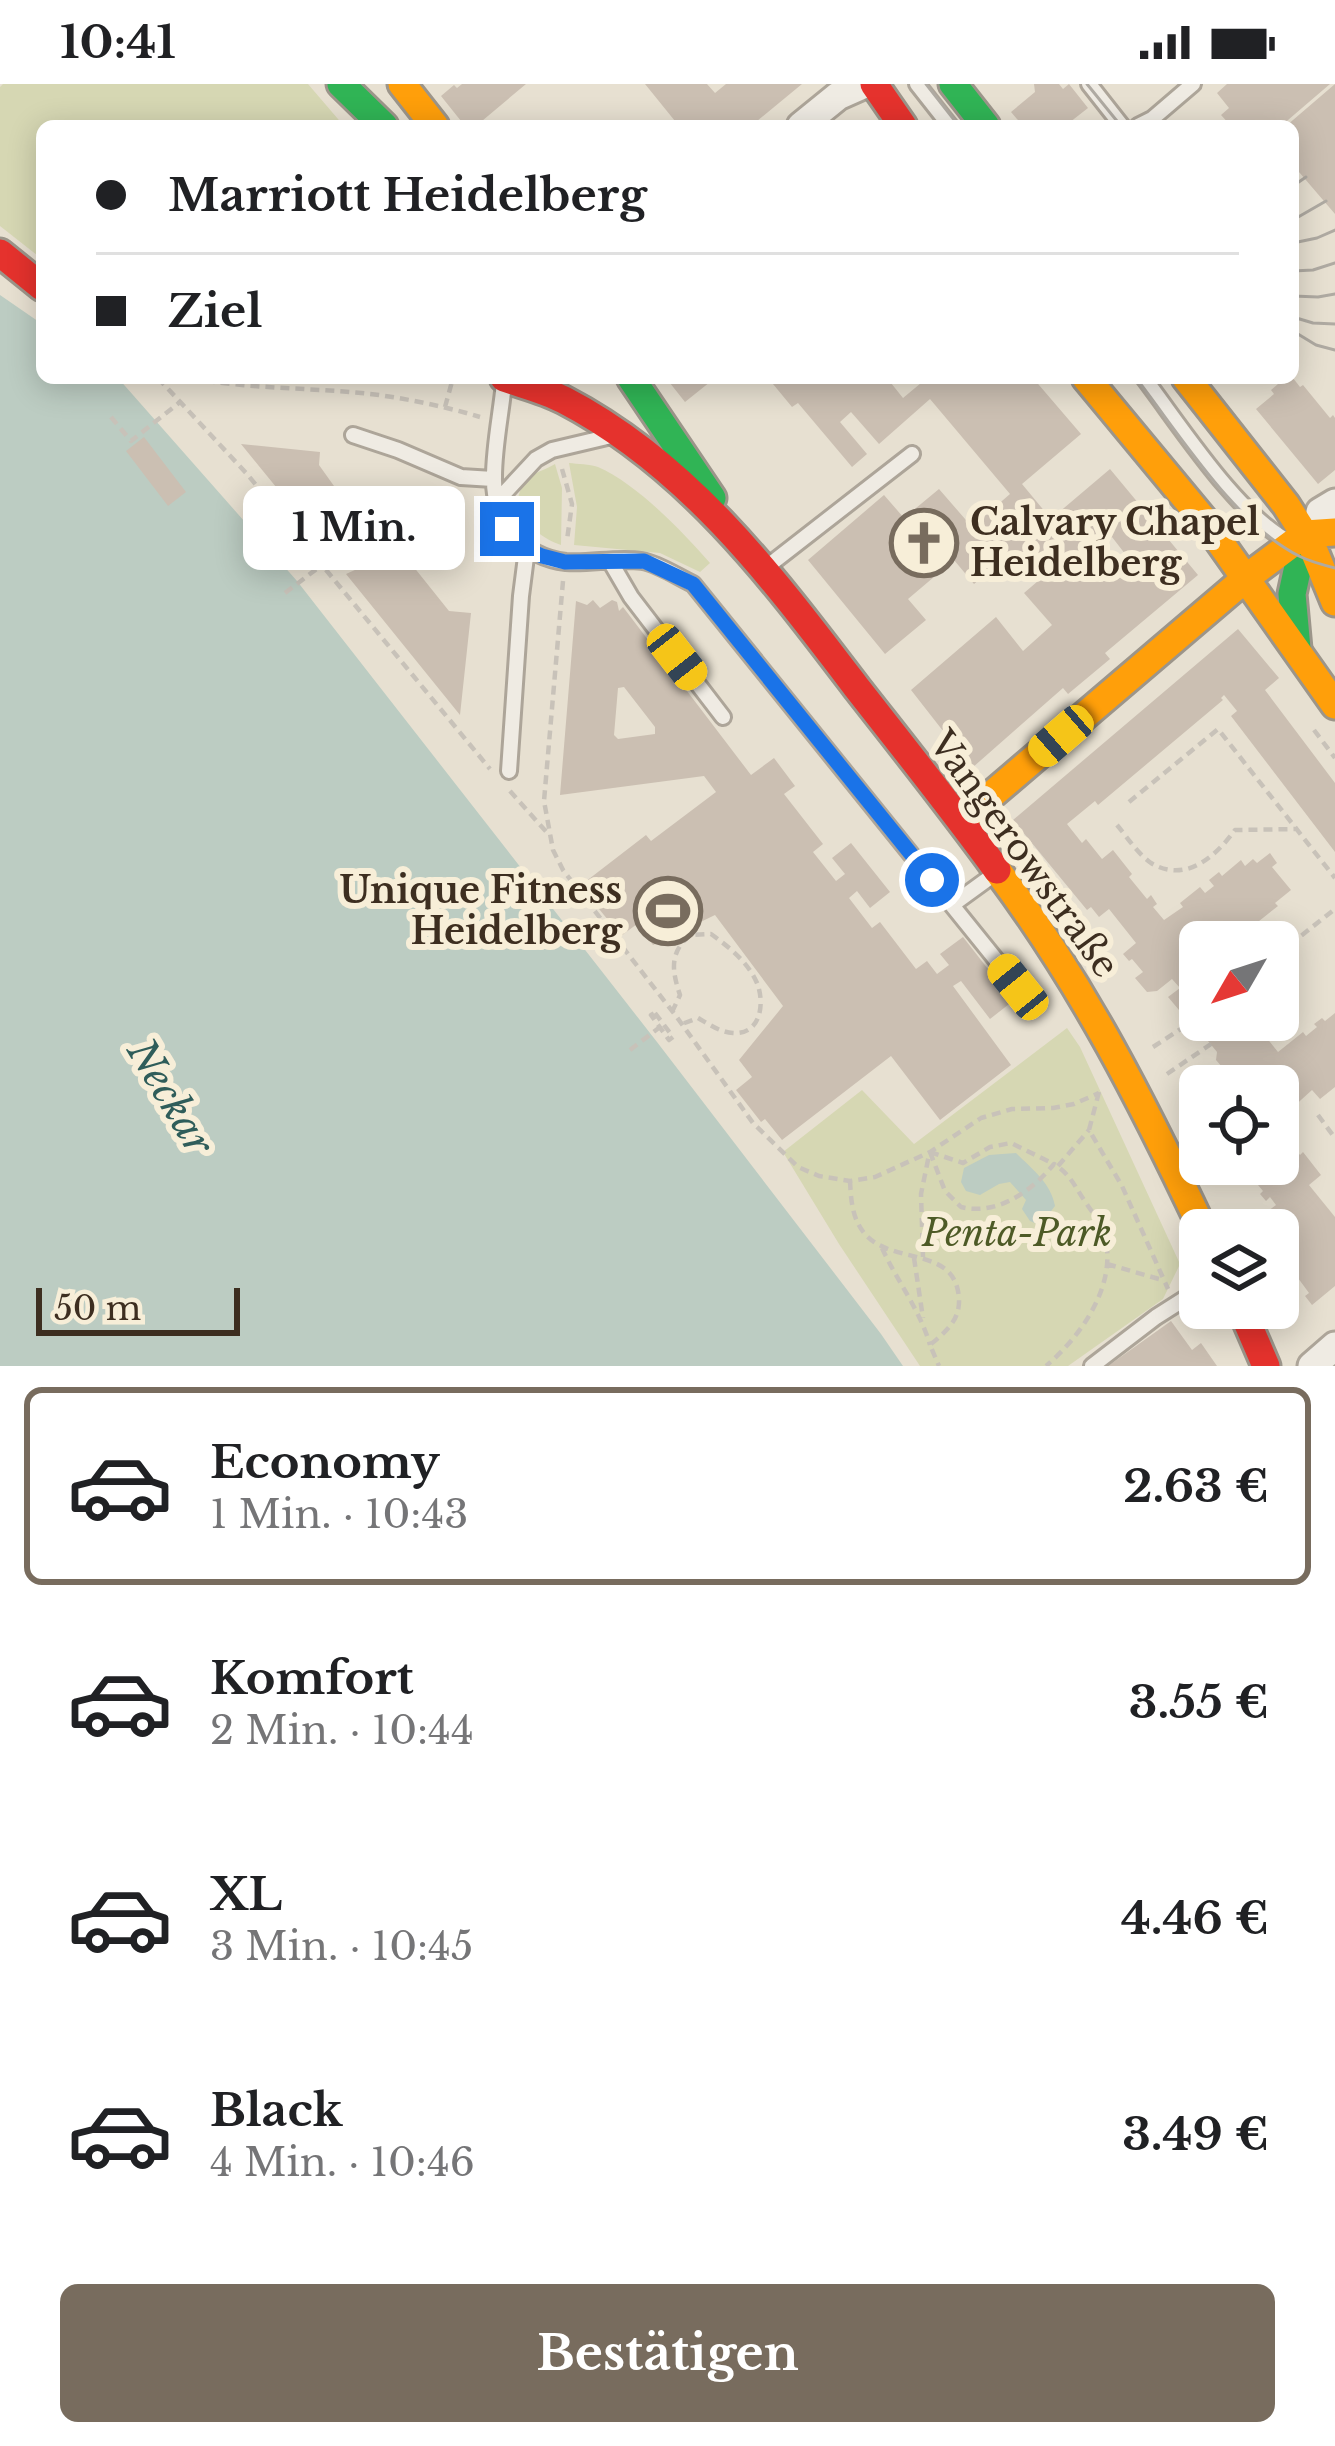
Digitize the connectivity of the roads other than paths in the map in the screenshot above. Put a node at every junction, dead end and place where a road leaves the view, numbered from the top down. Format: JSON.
{"nodes":[{"id":1,"x":341,"y":84,"type":"edge"},
{"id":2,"x":401,"y":84,"type":"edge"},
{"id":3,"x":865,"y":84,"type":"edge"},
{"id":4,"x":874,"y":84,"type":"edge"},
{"id":5,"x":917,"y":84,"type":"edge"},
{"id":6,"x":939,"y":84,"type":"edge"},
{"id":7,"x":953,"y":84,"type":"edge"},
{"id":8,"x":1089,"y":84,"type":"edge"},
{"id":9,"x":1193,"y":84,"type":"edge"},
{"id":10,"x":378,"y":120,"type":"edge"},
{"id":11,"x":430,"y":120,"type":"edge"},
{"id":12,"x":808,"y":120,"type":"edge"},
{"id":13,"x":899,"y":120,"type":"edge"},
{"id":14,"x":947,"y":120,"type":"edge"},
{"id":15,"x":950,"y":120,"type":"edge"},
{"id":16,"x":981,"y":120,"type":"edge"},
{"id":17,"x":1117,"y":120,"type":"edge"},
{"id":18,"x":1150,"y":120,"type":"edge"},
{"id":19,"x":0,"y":253,"type":"edge"},
{"id":20,"x":36,"y":282,"type":"edge"},
{"id":21,"x":503,"y":384,"type":"edge"},
{"id":22,"x":521,"y":384,"type":"edge"},
{"id":23,"x":635,"y":384,"type":"edge"},
{"id":24,"x":1091,"y":384,"type":"edge"},
{"id":25,"x":1149,"y":384,"type":"edge"},
{"id":26,"x":1191,"y":384,"type":"edge"},
{"id":27,"x":620,"y":434,"type":"junction"},
{"id":28,"x":353,"y":435,"type":"dead end"},
{"id":29,"x":912,"y":454,"type":"dead end"},
{"id":30,"x":494,"y":479,"type":"junction"},
{"id":31,"x":496,"y":502,"type":"junction"},
{"id":32,"x":1259,"y":521,"type":"junction"},
{"id":33,"x":1308,"y":538,"type":"edge"},
{"id":34,"x":745,"y":546,"type":"junction"},
{"id":35,"x":527,"y":549,"type":"junction"},
{"id":36,"x":610,"y":561,"type":"junction"},
{"id":37,"x":764,"y":569,"type":"junction"},
{"id":38,"x":1246,"y":578,"type":"junction"},
{"id":39,"x":1287,"y":592,"type":"junction"},
{"id":40,"x":1335,"y":602,"type":"edge"},
{"id":41,"x":1298,"y":654,"type":"junction"},
{"id":42,"x":1335,"y":706,"type":"edge"},
{"id":43,"x":723,"y":717,"type":"dead end"},
{"id":44,"x":509,"y":771,"type":"dead end"},
{"id":45,"x":962,"y":820,"type":"junction"},
{"id":46,"x":998,"y":871,"type":"junction"},
{"id":47,"x":952,"y":905,"type":"junction"},
{"id":48,"x":1018,"y":987,"type":"dead end"},
{"id":49,"x":1194,"y":1209,"type":"edge"},
{"id":50,"x":1179,"y":1302,"type":"edge"},
{"id":51,"x":1250,"y":1329,"type":"edge"},
{"id":52,"x":1254,"y":1329,"type":"edge"},
{"id":53,"x":1335,"y":1346,"type":"edge"},
{"id":54,"x":1092,"y":1366,"type":"edge"},
{"id":55,"x":1265,"y":1366,"type":"edge"},
{"id":56,"x":1276,"y":1366,"type":"edge"},
{"id":57,"x":1312,"y":1366,"type":"edge"}],
"edges":[{"from":1,"to":10,"type":"main road"},
{"from":2,"to":11,"type":"main road"},
{"from":3,"to":12,"type":"street"},
{"from":4,"to":13,"type":"main road"},
{"from":5,"to":14,"type":"lane"},
{"from":6,"to":15,"type":"lane"},
{"from":7,"to":16,"type":"main road"},
{"from":8,"to":17,"type":"lane"},
{"from":9,"to":18,"type":"lane"},
{"from":19,"to":20,"type":"main road"},
{"from":21,"to":30,"type":"lane"},
{"from":22,"to":27,"type":"main road","name":"Vangerowstraße"},
{"from":23,"to":34,"type":"main road","name":"Vangerowstraße"},
{"from":24,"to":38,"type":"main road"},
{"from":25,"to":32,"type":"lane"},
{"from":26,"to":33,"type":"main road"},
{"from":27,"to":31,"type":"lane"},
{"from":27,"to":34,"type":"main road","name":"Vangerowstraße"},
{"from":28,"to":30,"type":"lane"},
{"from":29,"to":37,"type":"lane"},
{"from":30,"to":31,"type":"lane"},
{"from":31,"to":35,"type":"lane"},
{"from":32,"to":33,"type":"lane"},
{"from":32,"to":33,"type":"lane"},
{"from":33,"to":38,"type":"main road"},
{"from":33,"to":39,"type":"main road"},
{"from":33,"to":40,"type":"main road"},
{"from":34,"to":37,"type":"main road","name":"Vangerowstraße"},
{"from":35,"to":36,"type":"lane"},
{"from":35,"to":44,"type":"lane"},
{"from":36,"to":43,"type":"lane"},
{"from":36,"to":47,"type":"lane"},
{"from":37,"to":45,"type":"main road","name":"Vangerowstraße"},
{"from":38,"to":39,"type":"main road"},
{"from":38,"to":41,"type":"main road"},
{"from":38,"to":45,"type":"main road"},
{"from":39,"to":40,"type":"main road"},
{"from":39,"to":41,"type":"main road"},
{"from":41,"to":42,"type":"main road"},
{"from":45,"to":46,"type":"main road","name":"Vangerowstraße"},
{"from":46,"to":47,"type":"lane"},
{"from":46,"to":49,"type":"main road","name":"Vangerowstraße"},
{"from":47,"to":48,"type":"lane"},
{"from":50,"to":54,"type":"lane"},
{"from":51,"to":55,"type":"main road"},
{"from":52,"to":56,"type":"main road"},
{"from":53,"to":57,"type":"street"}]}
